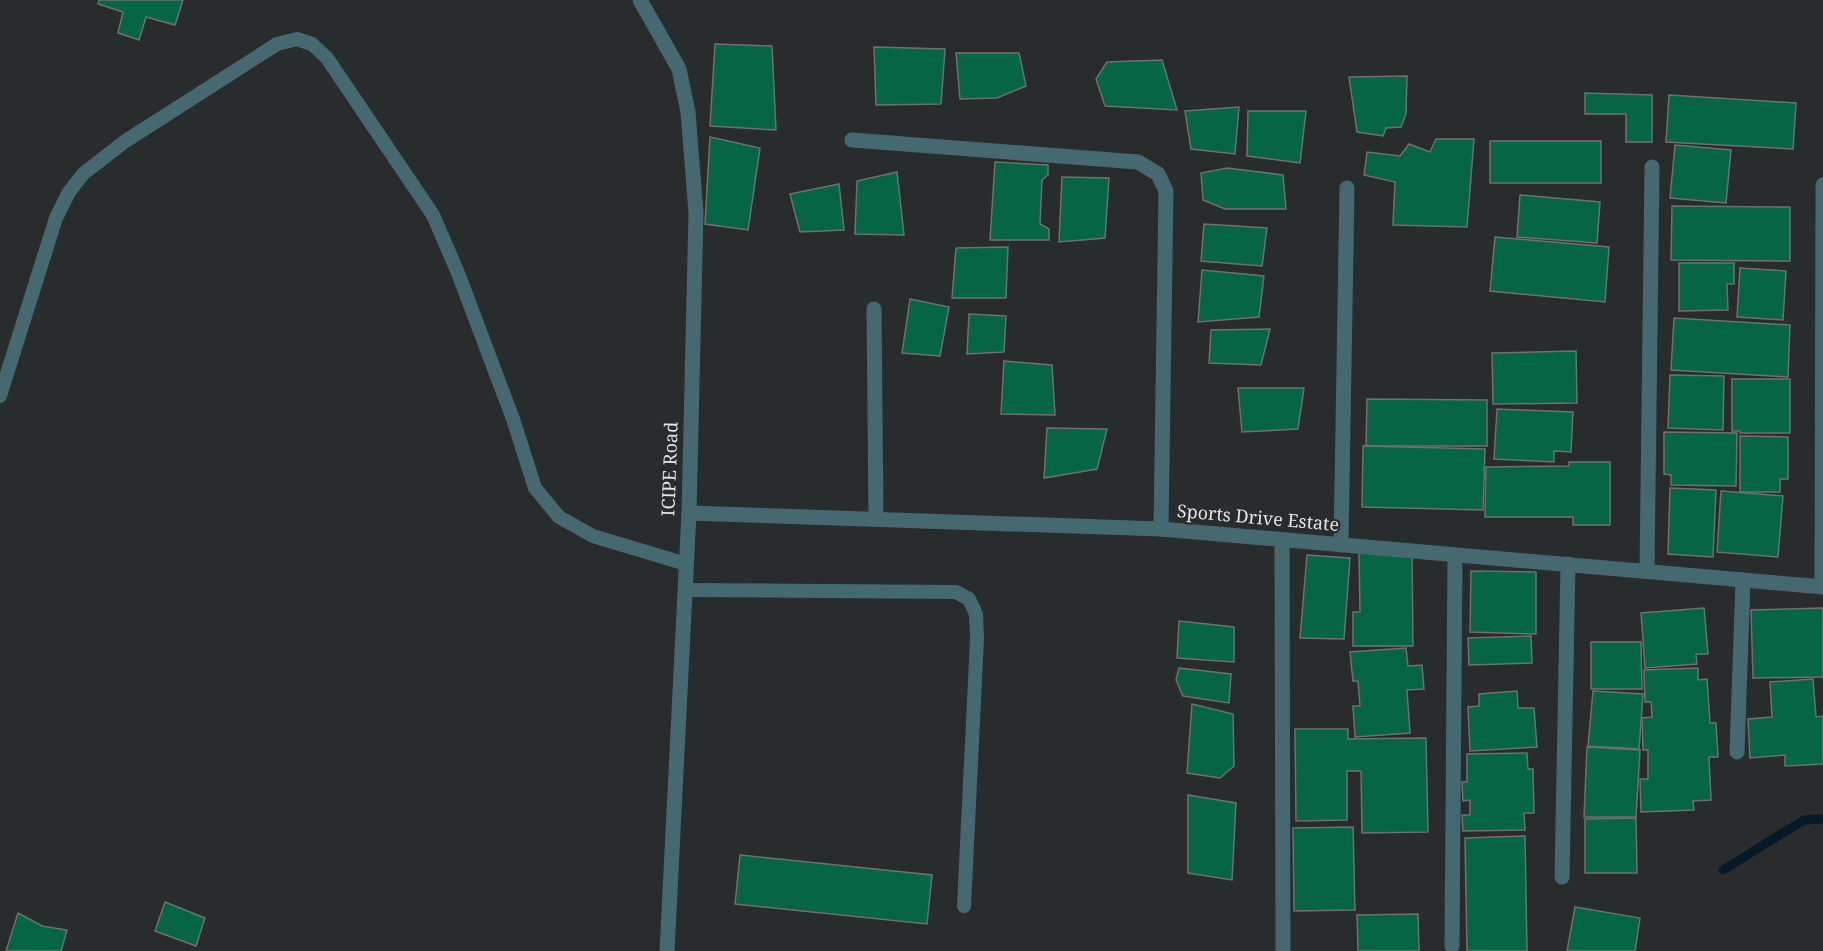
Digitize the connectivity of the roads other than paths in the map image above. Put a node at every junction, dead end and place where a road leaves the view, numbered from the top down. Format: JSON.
{"nodes":[{"id":1,"x":640,"y":0,"type":"edge"},
{"id":2,"x":852,"y":140,"type":"dead end"},
{"id":3,"x":1652,"y":167,"type":"dead end"},
{"id":4,"x":1823,"y":184,"type":"edge"},
{"id":5,"x":1347,"y":188,"type":"dead end"},
{"id":6,"x":874,"y":309,"type":"dead end"},
{"id":7,"x":1823,"y":319,"type":"edge"},
{"id":8,"x":0,"y":396,"type":"edge"},
{"id":9,"x":689,"y":513,"type":"junction"},
{"id":10,"x":876,"y":519,"type":"junction"},
{"id":11,"x":1161,"y":529,"type":"junction"},
{"id":12,"x":1282,"y":540,"type":"junction"},
{"id":13,"x":1341,"y":545,"type":"junction"},
{"id":14,"x":1455,"y":555,"type":"junction"},
{"id":15,"x":686,"y":564,"type":"junction"},
{"id":16,"x":1568,"y":564,"type":"junction"},
{"id":17,"x":1647,"y":571,"type":"junction"},
{"id":18,"x":1743,"y":580,"type":"junction"},
{"id":19,"x":1822,"y":587,"type":"edge"},
{"id":20,"x":685,"y":590,"type":"junction"},
{"id":21,"x":1737,"y":752,"type":"dead end"},
{"id":22,"x":1562,"y":877,"type":"dead end"},
{"id":23,"x":964,"y":906,"type":"dead end"},
{"id":24,"x":1452,"y":946,"type":"dead end"},
{"id":25,"x":667,"y":951,"type":"edge"},
{"id":26,"x":1283,"y":951,"type":"edge"}],
"edges":[{"from":1,"to":9,"type":"street","name":"ICIPE Road"},
{"from":2,"to":11,"type":"street"},
{"from":3,"to":17,"type":"street"},
{"from":4,"to":7,"type":"street"},
{"from":5,"to":13,"type":"street"},
{"from":6,"to":10,"type":"street"},
{"from":7,"to":19,"type":"street"},
{"from":8,"to":15,"type":"lane"},
{"from":9,"to":10,"type":"street","name":"Sports Drive Estate"},
{"from":9,"to":15,"type":"street","name":"ICIPE Road"},
{"from":10,"to":11,"type":"street","name":"Sports Drive Estate"},
{"from":11,"to":12,"type":"street","name":"Sports Drive Estate"},
{"from":12,"to":13,"type":"street","name":"Sports Drive Estate"},
{"from":12,"to":26,"type":"street"},
{"from":13,"to":14,"type":"street","name":"Sports Drive Estate"},
{"from":14,"to":16,"type":"street","name":"Sports Drive Estate"},
{"from":14,"to":24,"type":"street"},
{"from":15,"to":20,"type":"street","name":"ICIPE Road"},
{"from":16,"to":17,"type":"street","name":"Sports Drive Estate"},
{"from":16,"to":22,"type":"street"},
{"from":17,"to":18,"type":"street","name":"Sports Drive Estate"},
{"from":18,"to":19,"type":"street","name":"Sports Drive Estate"},
{"from":18,"to":21,"type":"street"},
{"from":20,"to":23,"type":"lane"},
{"from":20,"to":25,"type":"street","name":"ICIPE Road"}]}
